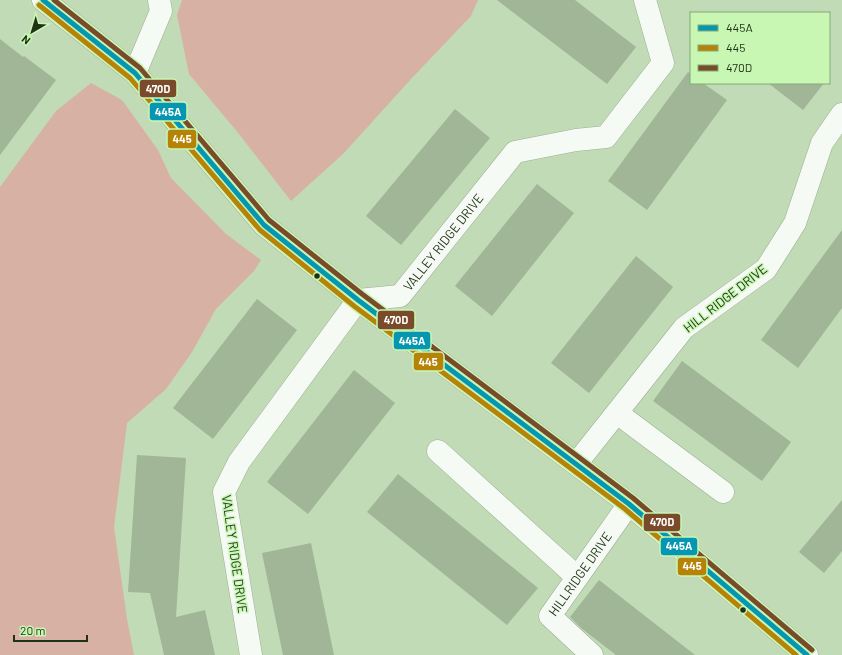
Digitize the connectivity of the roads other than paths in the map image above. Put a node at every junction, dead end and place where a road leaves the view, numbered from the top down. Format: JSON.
{"nodes":[{"id":1,"x":43,"y":0,"type":"edge"},
{"id":2,"x":160,"y":0,"type":"edge"},
{"id":3,"x":645,"y":0,"type":"edge"},
{"id":4,"x":135,"y":73,"type":"junction"},
{"id":5,"x":842,"y":114,"type":"edge"},
{"id":6,"x":358,"y":300,"type":"junction"},
{"id":7,"x":617,"y":413,"type":"junction"},
{"id":8,"x":438,"y":451,"type":"dead end"},
{"id":9,"x":576,"y":464,"type":"junction"},
{"id":10,"x":723,"y":492,"type":"dead end"},
{"id":11,"x":629,"y":504,"type":"junction"},
{"id":12,"x":578,"y":577,"type":"junction"},
{"id":13,"x":251,"y":655,"type":"edge"},
{"id":14,"x":592,"y":655,"type":"edge"},
{"id":15,"x":807,"y":655,"type":"edge"}],
"edges":[{"from":1,"to":4,"type":"street"},
{"from":2,"to":4,"type":"street"},
{"from":3,"to":6,"type":"street","name":"VALLEY RIDGE DRIVE"},
{"from":4,"to":6,"type":"street"},
{"from":5,"to":7,"type":"street","name":"HILL RIDGE DRIVE"},
{"from":6,"to":9,"type":"street"},
{"from":6,"to":13,"type":"street","name":"VALLEY RIDGE DRIVE"},
{"from":7,"to":9,"type":"street","name":"HILL RIDGE DRIVE"},
{"from":7,"to":10,"type":"street"},
{"from":8,"to":12,"type":"street"},
{"from":9,"to":11,"type":"street"},
{"from":11,"to":12,"type":"street","name":"HILLRIDGE DRIVE"},
{"from":11,"to":15,"type":"street"},
{"from":12,"to":14,"type":"street","name":"HILLRIDGE DRIVE"}]}
